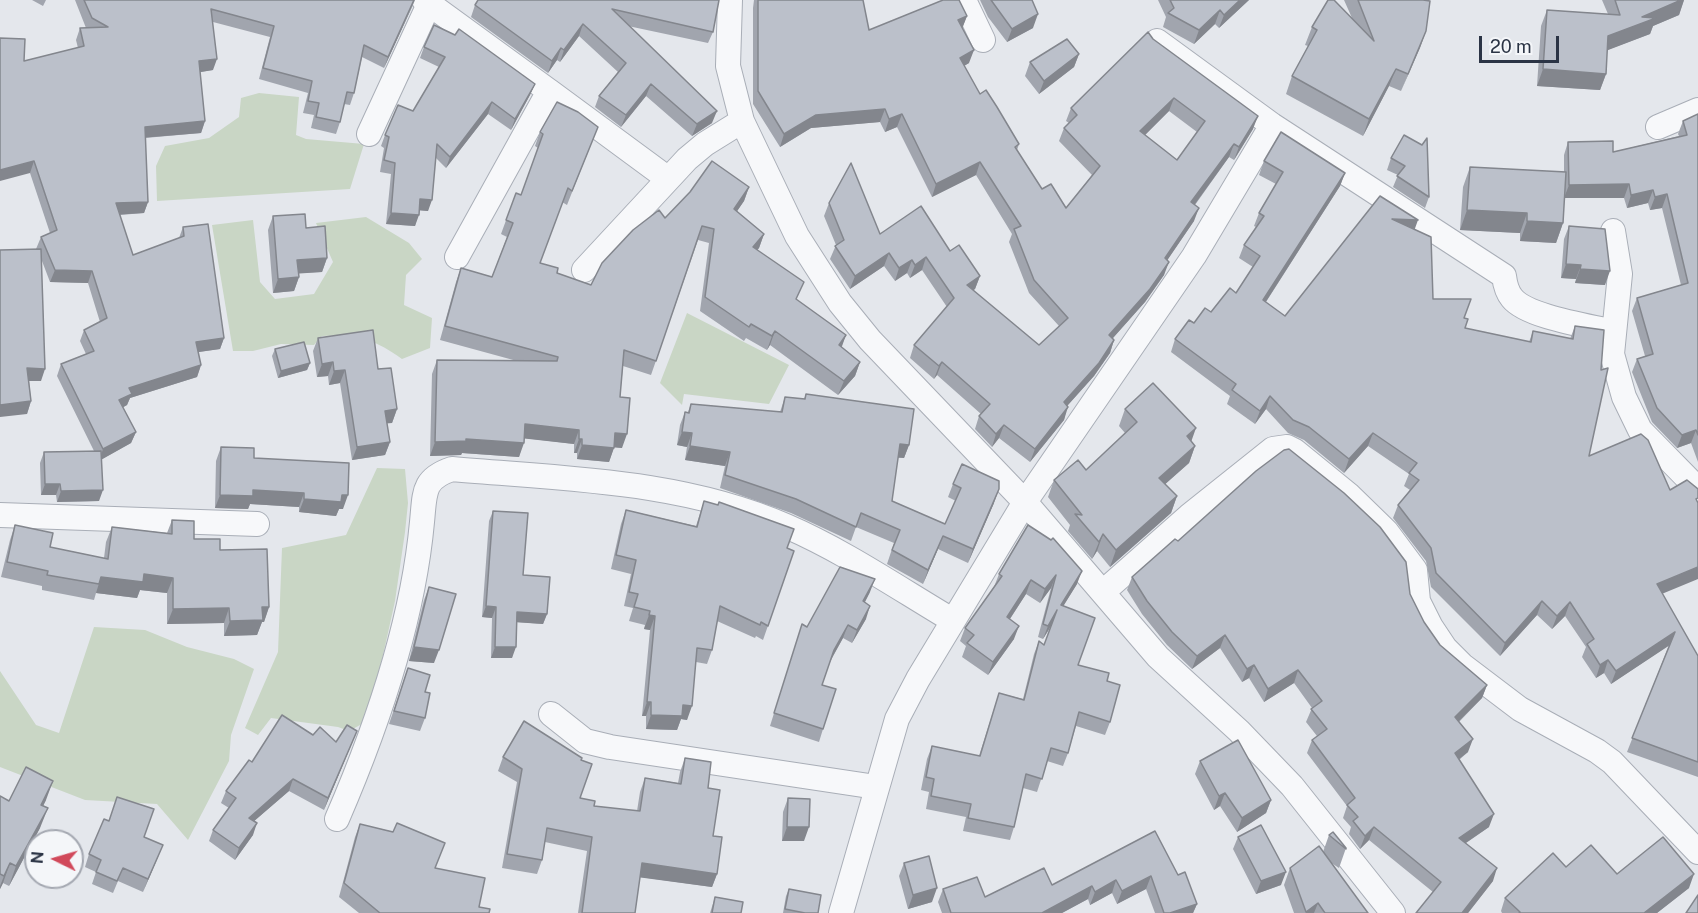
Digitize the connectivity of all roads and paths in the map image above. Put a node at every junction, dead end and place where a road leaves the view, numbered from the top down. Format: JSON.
{"nodes":[{"id":1,"x":730,"y":0,"type":"edge"},
{"id":2,"x":964,"y":0,"type":"edge"},
{"id":3,"x":427,"y":1,"type":"edge"},
{"id":4,"x":983,"y":40,"type":"dead end"},
{"id":5,"x":1157,"y":41,"type":"edge"},
{"id":6,"x":549,"y":91,"type":"junction"},
{"id":7,"x":1698,"y":110,"type":"edge"},
{"id":8,"x":742,"y":121,"type":"junction"},
{"id":9,"x":1272,"y":125,"type":"junction"},
{"id":10,"x":1658,"y":127,"type":"dead end"},
{"id":11,"x":369,"y":134,"type":"dead end"},
{"id":12,"x":667,"y":178,"type":"junction"},
{"id":13,"x":1614,"y":231,"type":"dead end"},
{"id":14,"x":457,"y":257,"type":"dead end"},
{"id":15,"x":584,"y":270,"type":"dead end"},
{"id":16,"x":1614,"y":332,"type":"junction"},
{"id":17,"x":1698,"y":489,"type":"edge"},
{"id":18,"x":1025,"y":501,"type":"junction"},
{"id":19,"x":0,"y":515,"type":"edge"},
{"id":20,"x":257,"y":524,"type":"dead end"},
{"id":21,"x":1103,"y":591,"type":"junction"},
{"id":22,"x":952,"y":620,"type":"junction"},
{"id":23,"x":551,"y":714,"type":"dead end"},
{"id":24,"x":876,"y":787,"type":"junction"},
{"id":25,"x":337,"y":819,"type":"dead end"},
{"id":26,"x":1698,"y":852,"type":"edge"},
{"id":27,"x":841,"y":913,"type":"edge"},
{"id":28,"x":1393,"y":913,"type":"edge"}],
"edges":[{"from":1,"to":8,"type":"street"},
{"from":2,"to":4,"type":"street"},
{"from":3,"to":6,"type":"street"},
{"from":3,"to":11,"type":"street"},
{"from":5,"to":9,"type":"street"},
{"from":6,"to":12,"type":"street"},
{"from":6,"to":14,"type":"street"},
{"from":7,"to":10,"type":"street"},
{"from":8,"to":12,"type":"street"},
{"from":8,"to":18,"type":"street"},
{"from":9,"to":16,"type":"street"},
{"from":9,"to":18,"type":"street"},
{"from":12,"to":15,"type":"street"},
{"from":13,"to":16,"type":"street"},
{"from":16,"to":17,"type":"street"},
{"from":18,"to":21,"type":"street"},
{"from":18,"to":22,"type":"street"},
{"from":19,"to":20,"type":"street"},
{"from":21,"to":26,"type":"street"},
{"from":21,"to":28,"type":"street"},
{"from":22,"to":24,"type":"street"},
{"from":22,"to":25,"type":"street"},
{"from":23,"to":24,"type":"street"},
{"from":24,"to":27,"type":"street"}]}
